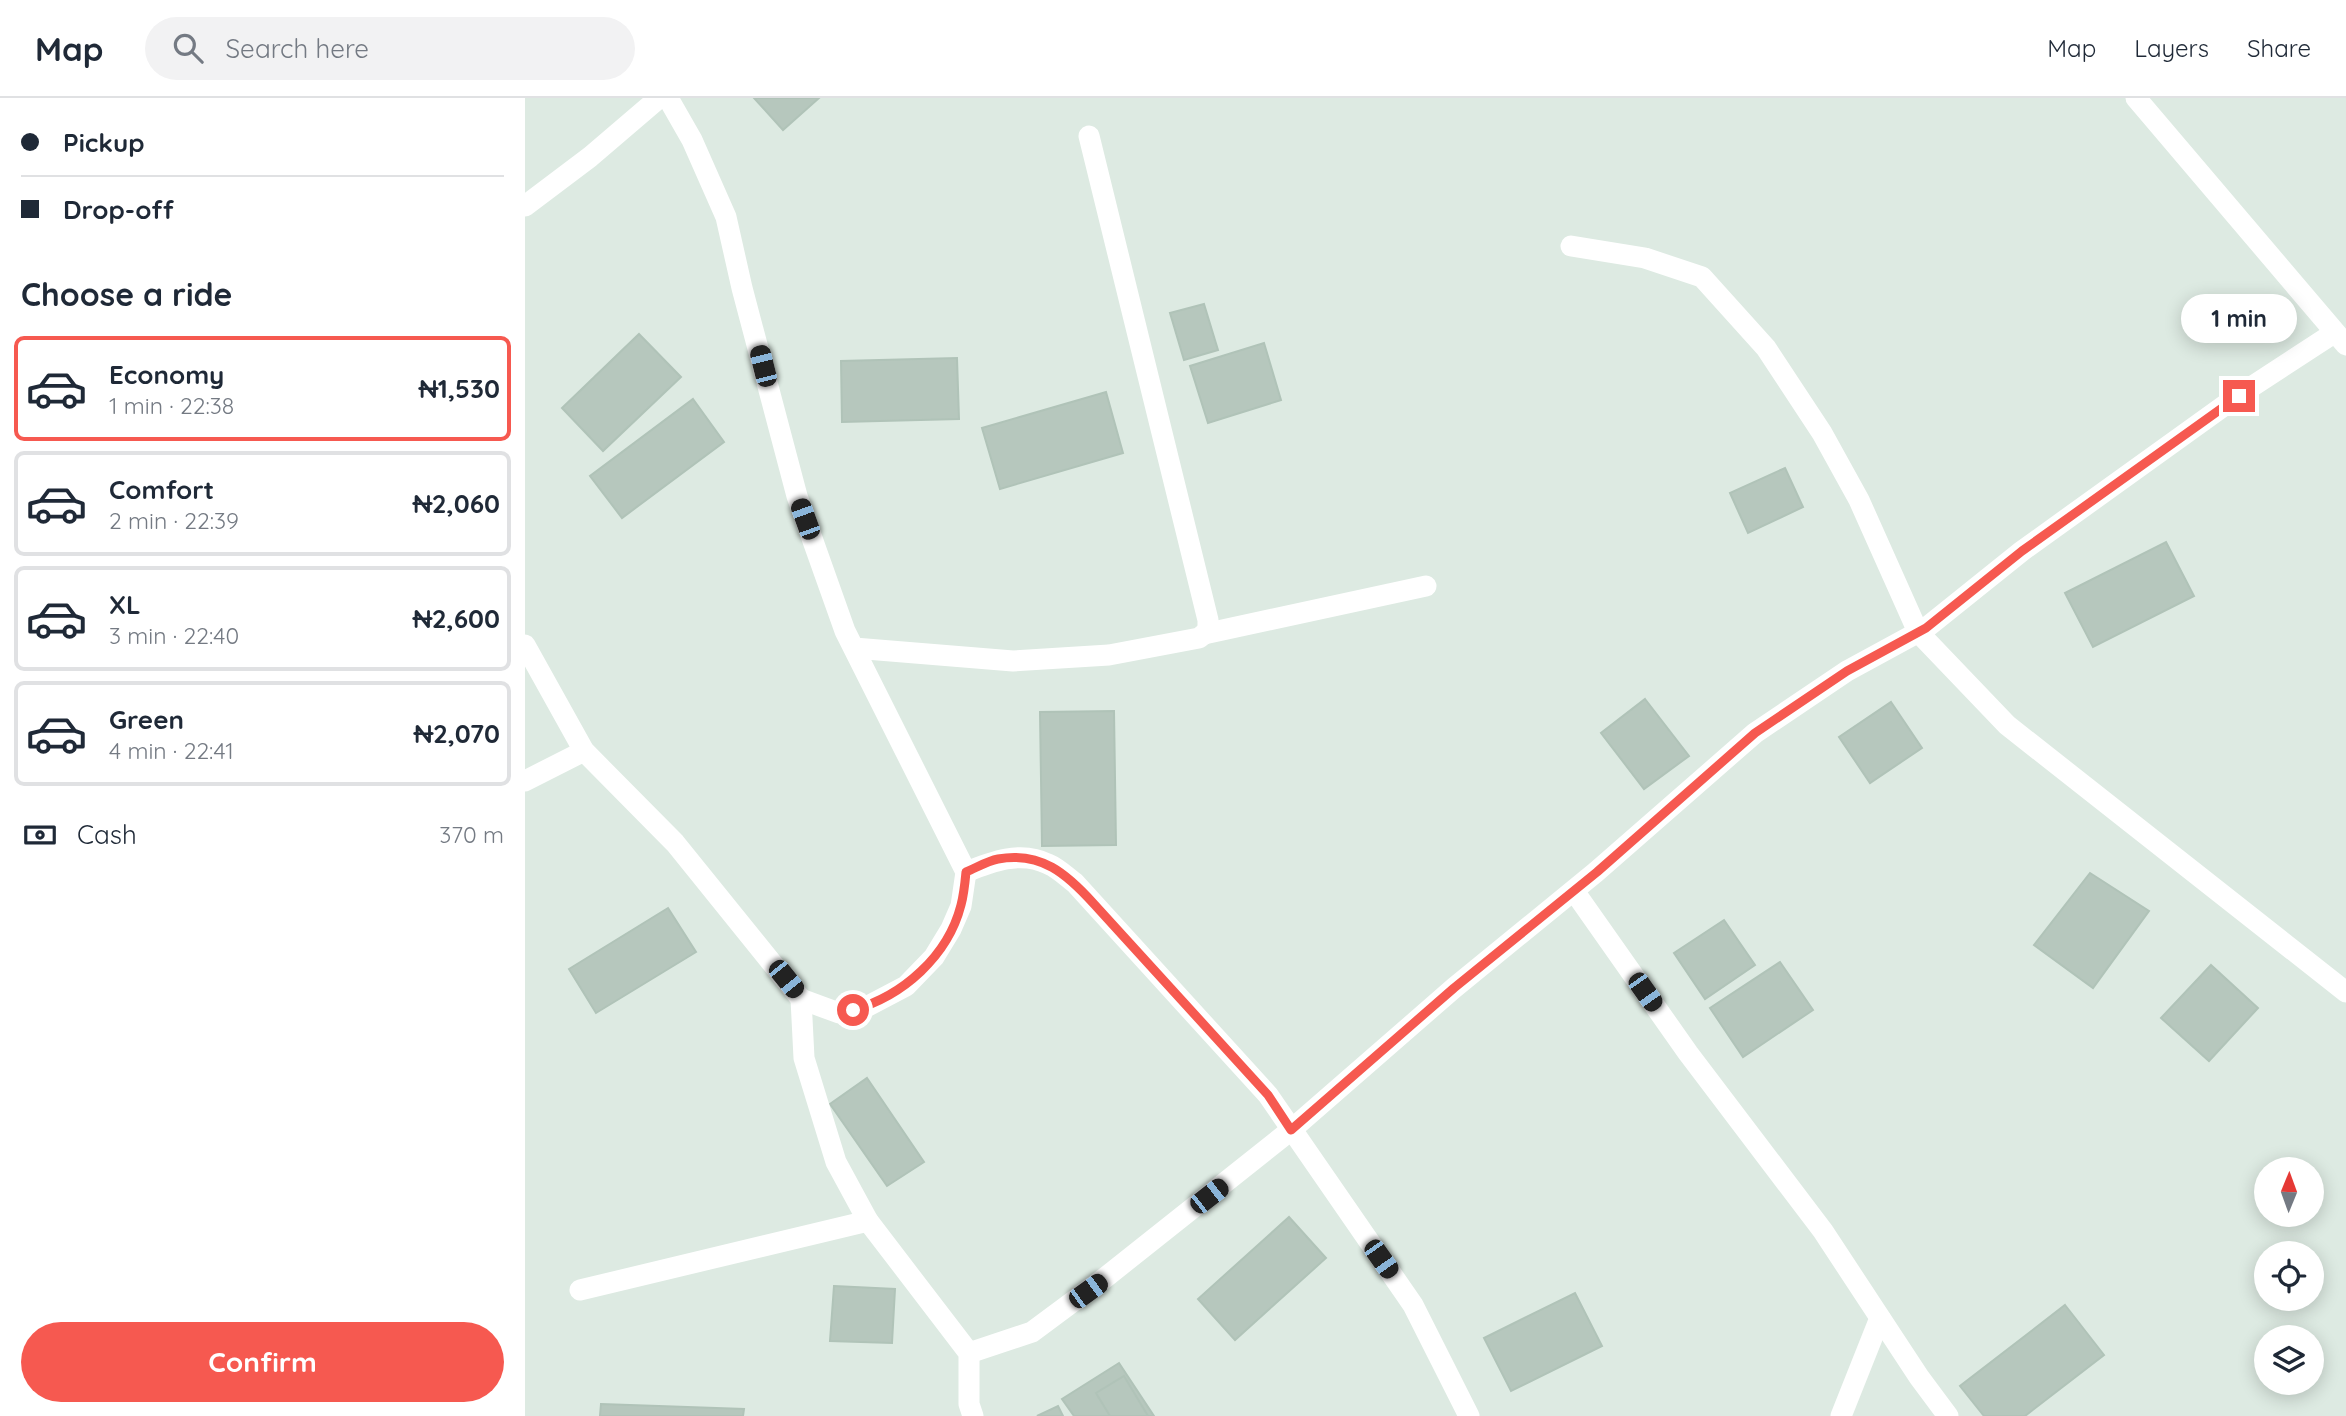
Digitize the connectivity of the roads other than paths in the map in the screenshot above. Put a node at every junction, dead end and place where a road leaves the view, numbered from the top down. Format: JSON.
{"nodes":[{"id":1,"x":659,"y":98,"type":"edge"},
{"id":2,"x":668,"y":98,"type":"edge"},
{"id":3,"x":2136,"y":98,"type":"edge"},
{"id":4,"x":1089,"y":136,"type":"dead end"},
{"id":5,"x":525,"y":206,"type":"edge"},
{"id":6,"x":1571,"y":246,"type":"dead end"},
{"id":7,"x":2340,"y":339,"type":"edge"},
{"id":8,"x":1426,"y":586,"type":"dead end"},
{"id":9,"x":1918,"y":632,"type":"junction"},
{"id":10,"x":1204,"y":634,"type":"junction"},
{"id":11,"x":525,"y":645,"type":"edge"},
{"id":12,"x":854,"y":648,"type":"junction"},
{"id":13,"x":584,"y":751,"type":"junction"},
{"id":14,"x":525,"y":780,"type":"edge"},
{"id":15,"x":966,"y":872,"type":"junction"},
{"id":16,"x":1574,"y":891,"type":"junction"},
{"id":17,"x":2346,"y":992,"type":"edge"},
{"id":18,"x":801,"y":999,"type":"junction"},
{"id":19,"x":1291,"y":1130,"type":"junction"},
{"id":20,"x":869,"y":1221,"type":"junction"},
{"id":21,"x":580,"y":1290,"type":"dead end"},
{"id":22,"x":1880,"y":1318,"type":"junction"},
{"id":23,"x":969,"y":1353,"type":"junction"},
{"id":24,"x":973,"y":1416,"type":"edge"},
{"id":25,"x":1469,"y":1416,"type":"edge"},
{"id":26,"x":1841,"y":1416,"type":"edge"},
{"id":27,"x":1948,"y":1416,"type":"edge"}],
"edges":[{"from":1,"to":5,"type":"street"},
{"from":2,"to":12,"type":"street"},
{"from":3,"to":7,"type":"street"},
{"from":4,"to":10,"type":"street"},
{"from":6,"to":9,"type":"street"},
{"from":7,"to":9,"type":"street"},
{"from":8,"to":10,"type":"street"},
{"from":9,"to":16,"type":"street"},
{"from":9,"to":17,"type":"street"},
{"from":10,"to":12,"type":"street"},
{"from":11,"to":13,"type":"street"},
{"from":12,"to":15,"type":"street"},
{"from":13,"to":14,"type":"street"},
{"from":13,"to":18,"type":"street"},
{"from":15,"to":18,"type":"street"},
{"from":15,"to":19,"type":"street"},
{"from":16,"to":19,"type":"street"},
{"from":16,"to":22,"type":"street"},
{"from":18,"to":20,"type":"street"},
{"from":19,"to":23,"type":"street"},
{"from":19,"to":25,"type":"street"},
{"from":20,"to":21,"type":"street"},
{"from":20,"to":23,"type":"street"},
{"from":22,"to":26,"type":"street"},
{"from":22,"to":27,"type":"street"},
{"from":23,"to":24,"type":"street"}]}
